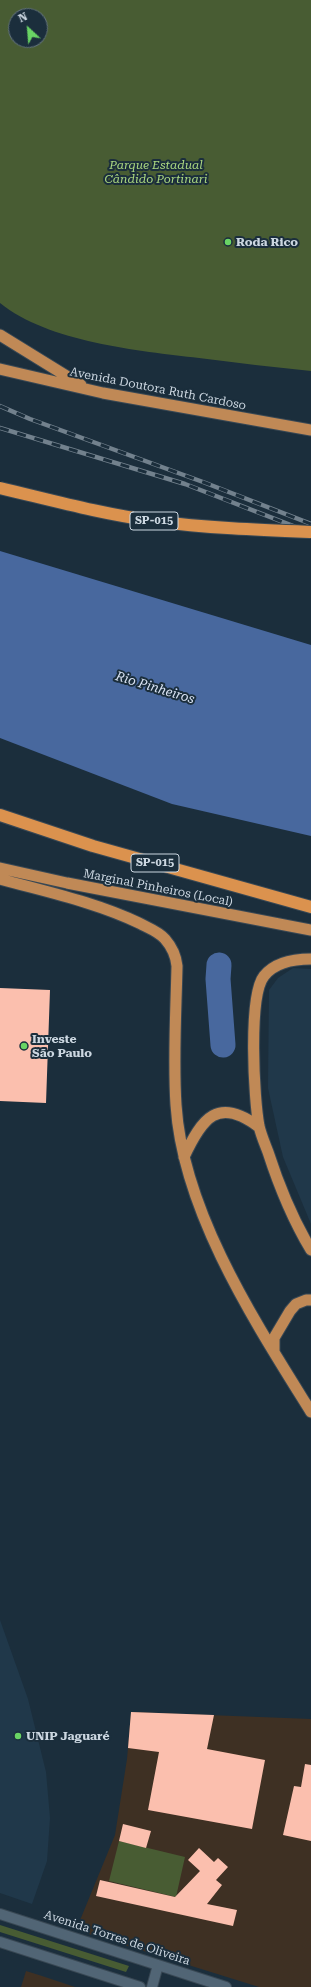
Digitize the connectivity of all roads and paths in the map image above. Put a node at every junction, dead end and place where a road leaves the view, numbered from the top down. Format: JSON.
{"nodes":[{"id":1,"x":0,"y":335,"type":"edge"},
{"id":2,"x":0,"y":369,"type":"edge"},
{"id":3,"x":85,"y":388,"type":"junction"},
{"id":4,"x":311,"y":430,"type":"edge"},
{"id":5,"x":0,"y":488,"type":"edge"},
{"id":6,"x":311,"y":532,"type":"edge"},
{"id":7,"x":0,"y":815,"type":"edge"},
{"id":8,"x":0,"y":868,"type":"edge"},
{"id":9,"x":0,"y":879,"type":"edge"},
{"id":10,"x":311,"y":907,"type":"edge"},
{"id":11,"x":311,"y":930,"type":"edge"},
{"id":12,"x":311,"y":959,"type":"edge"},
{"id":13,"x":259,"y":1127,"type":"junction"},
{"id":14,"x":184,"y":1157,"type":"junction"},
{"id":15,"x":311,"y":1250,"type":"edge"},
{"id":16,"x":311,"y":1300,"type":"edge"},
{"id":17,"x":274,"y":1352,"type":"junction"},
{"id":18,"x":311,"y":1412,"type":"edge"},
{"id":19,"x":0,"y":1914,"type":"edge"},
{"id":20,"x":0,"y":1942,"type":"edge"},
{"id":21,"x":158,"y":1965,"type":"junction"},
{"id":22,"x":140,"y":1987,"type":"edge"},
{"id":23,"x":152,"y":1987,"type":"edge"},
{"id":24,"x":226,"y":1987,"type":"edge"}],
"edges":[{"from":1,"to":3,"type":"highway"},
{"from":2,"to":3,"type":"highway","name":"Avenida Doutora Ruth Cardoso"},
{"from":3,"to":4,"type":"highway","name":"Avenida Doutora Ruth Cardoso"},
{"from":5,"to":6,"type":"highway","number":"SP-015","bridge":true},
{"from":7,"to":10,"type":"highway","number":"SP-015"},
{"from":8,"to":11,"type":"highway","name":"Marginal Pinheiros (Local)"},
{"from":9,"to":14,"type":"highway"},
{"from":12,"to":13,"type":"highway"},
{"from":13,"to":14,"type":"highway"},
{"from":13,"to":15,"type":"highway"},
{"from":14,"to":17,"type":"highway"},
{"from":16,"to":17,"type":"highway"},
{"from":17,"to":18,"type":"highway"},
{"from":19,"to":21,"type":"street","name":"Avenida Torres de Oliveira"},
{"from":20,"to":22,"type":"street"},
{"from":21,"to":23,"type":"street"},
{"from":21,"to":24,"type":"street","name":"Avenida Torres de Oliveira"}]}
